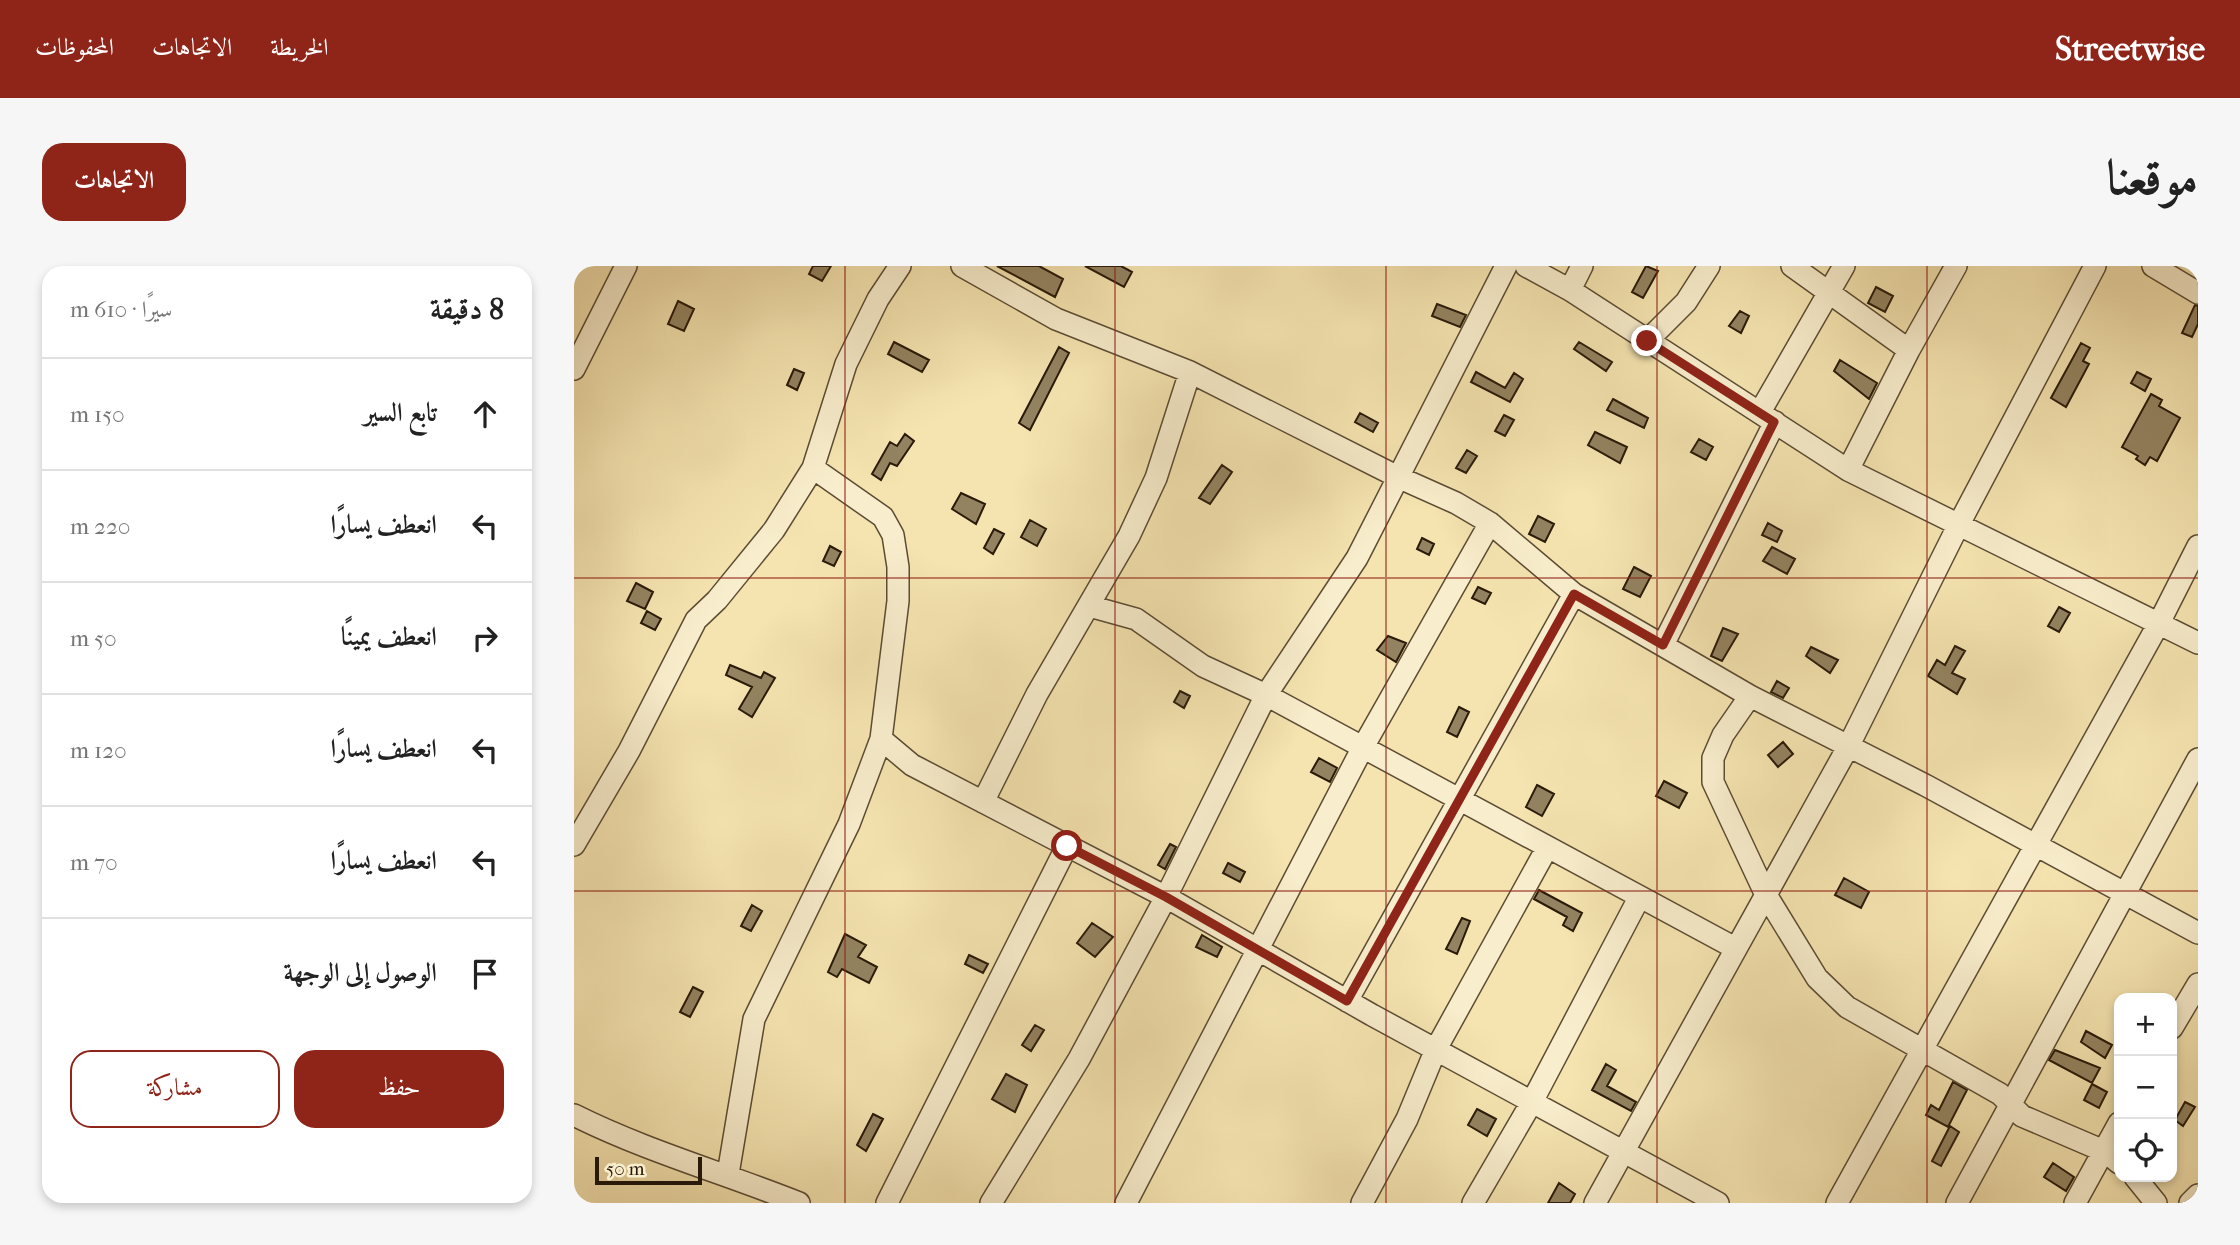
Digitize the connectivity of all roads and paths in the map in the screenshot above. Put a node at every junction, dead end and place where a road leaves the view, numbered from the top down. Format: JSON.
{"nodes":[{"id":1,"x":626,"y":266,"type":"edge"},
{"id":2,"x":900,"y":266,"type":"edge"},
{"id":3,"x":962,"y":266,"type":"edge"},
{"id":4,"x":1506,"y":266,"type":"edge"},
{"id":5,"x":1526,"y":266,"type":"edge"},
{"id":6,"x":1583,"y":266,"type":"edge"},
{"id":7,"x":1709,"y":266,"type":"edge"},
{"id":8,"x":1791,"y":266,"type":"edge"},
{"id":9,"x":1844,"y":266,"type":"edge"},
{"id":10,"x":1956,"y":266,"type":"edge"},
{"id":11,"x":2095,"y":266,"type":"edge"},
{"id":12,"x":2153,"y":266,"type":"edge"},
{"id":13,"x":1570,"y":290,"type":"junction"},
{"id":14,"x":2197,"y":290,"type":"edge"},
{"id":15,"x":1831,"y":292,"type":"junction"},
{"id":16,"x":1647,"y":341,"type":"junction"},
{"id":17,"x":1909,"y":349,"type":"junction"},
{"id":18,"x":574,"y":369,"type":"edge"},
{"id":19,"x":1190,"y":372,"type":"junction"},
{"id":20,"x":1768,"y":417,"type":"junction"},
{"id":21,"x":813,"y":468,"type":"junction"},
{"id":22,"x":1848,"y":470,"type":"junction"},
{"id":23,"x":1400,"y":478,"type":"junction"},
{"id":24,"x":1490,"y":523,"type":"junction"},
{"id":25,"x":1958,"y":526,"type":"junction"},
{"id":26,"x":2198,"y":546,"type":"edge"},
{"id":27,"x":1574,"y":594,"type":"junction"},
{"id":28,"x":1088,"y":606,"type":"junction"},
{"id":29,"x":2159,"y":623,"type":"junction"},
{"id":30,"x":2198,"y":643,"type":"edge"},
{"id":31,"x":1663,"y":645,"type":"junction"},
{"id":32,"x":1266,"y":695,"type":"junction"},
{"id":33,"x":1750,"y":696,"type":"junction"},
{"id":34,"x":881,"y":739,"type":"junction"},
{"id":35,"x":1363,"y":747,"type":"junction"},
{"id":36,"x":1849,"y":747,"type":"junction"},
{"id":37,"x":2198,"y":759,"type":"edge"},
{"id":38,"x":1460,"y":799,"type":"junction"},
{"id":39,"x":983,"y":802,"type":"junction"},
{"id":40,"x":574,"y":845,"type":"edge"},
{"id":41,"x":2034,"y":845,"type":"junction"},
{"id":42,"x":1067,"y":846,"type":"junction"},
{"id":43,"x":1547,"y":848,"type":"junction"},
{"id":44,"x":2125,"y":892,"type":"junction"},
{"id":45,"x":1765,"y":893,"type":"junction"},
{"id":46,"x":1166,"y":897,"type":"junction"},
{"id":47,"x":1639,"y":898,"type":"junction"},
{"id":48,"x":2198,"y":933,"type":"edge"},
{"id":49,"x":1735,"y":948,"type":"junction"},
{"id":50,"x":1258,"y":950,"type":"junction"},
{"id":51,"x":2198,"y":984,"type":"edge"},
{"id":52,"x":1347,"y":1001,"type":"junction"},
{"id":53,"x":2177,"y":1020,"type":"edge"},
{"id":54,"x":1436,"y":1049,"type":"junction"},
{"id":55,"x":1923,"y":1052,"type":"junction"},
{"id":56,"x":1533,"y":1100,"type":"junction"},
{"id":57,"x":2010,"y":1104,"type":"junction"},
{"id":58,"x":574,"y":1115,"type":"edge"},
{"id":59,"x":1624,"y":1152,"type":"junction"},
{"id":60,"x":2113,"y":1157,"type":"edge"},
{"id":61,"x":728,"y":1174,"type":"junction"},
{"id":62,"x":2139,"y":1182,"type":"edge"},
{"id":63,"x":2198,"y":1195,"type":"edge"},
{"id":64,"x":799,"y":1203,"type":"edge"},
{"id":65,"x":887,"y":1203,"type":"edge"},
{"id":66,"x":991,"y":1203,"type":"edge"},
{"id":67,"x":1126,"y":1203,"type":"edge"},
{"id":68,"x":1362,"y":1203,"type":"edge"},
{"id":69,"x":1473,"y":1203,"type":"edge"},
{"id":70,"x":1595,"y":1203,"type":"edge"},
{"id":71,"x":1718,"y":1203,"type":"edge"},
{"id":72,"x":1838,"y":1203,"type":"edge"},
{"id":73,"x":1957,"y":1203,"type":"edge"},
{"id":74,"x":2075,"y":1203,"type":"edge"},
{"id":75,"x":2156,"y":1203,"type":"edge"},
{"id":76,"x":2190,"y":1203,"type":"edge"}],
"edges":[{"from":1,"to":18,"type":"street"},
{"from":2,"to":21,"type":"street"},
{"from":3,"to":19,"type":"street"},
{"from":4,"to":23,"type":"street"},
{"from":5,"to":13,"type":"street"},
{"from":6,"to":13,"type":"street"},
{"from":7,"to":16,"type":"street"},
{"from":8,"to":15,"type":"street"},
{"from":9,"to":15,"type":"street"},
{"from":10,"to":17,"type":"street"},
{"from":11,"to":25,"type":"street"},
{"from":12,"to":14,"type":"street"},
{"from":13,"to":16,"type":"street"},
{"from":15,"to":17,"type":"street"},
{"from":15,"to":20,"type":"street"},
{"from":16,"to":20,"type":"street"},
{"from":17,"to":22,"type":"street"},
{"from":19,"to":23,"type":"street"},
{"from":19,"to":28,"type":"street"},
{"from":20,"to":22,"type":"street"},
{"from":20,"to":31,"type":"street"},
{"from":21,"to":34,"type":"street"},
{"from":21,"to":40,"type":"street"},
{"from":22,"to":25,"type":"street"},
{"from":23,"to":24,"type":"street"},
{"from":23,"to":32,"type":"street"},
{"from":24,"to":27,"type":"street"},
{"from":24,"to":35,"type":"street"},
{"from":25,"to":29,"type":"street"},
{"from":25,"to":36,"type":"street"},
{"from":26,"to":29,"type":"street"},
{"from":27,"to":31,"type":"street"},
{"from":27,"to":38,"type":"street"},
{"from":28,"to":32,"type":"street"},
{"from":28,"to":39,"type":"street"},
{"from":29,"to":30,"type":"street"},
{"from":29,"to":41,"type":"street"},
{"from":31,"to":33,"type":"street"},
{"from":32,"to":35,"type":"street"},
{"from":32,"to":46,"type":"street"},
{"from":33,"to":36,"type":"street"},
{"from":33,"to":45,"type":"street"},
{"from":34,"to":39,"type":"street"},
{"from":34,"to":61,"type":"street"},
{"from":35,"to":38,"type":"street"},
{"from":35,"to":50,"type":"street"},
{"from":36,"to":41,"type":"street"},
{"from":36,"to":45,"type":"street"},
{"from":37,"to":44,"type":"street"},
{"from":38,"to":43,"type":"street"},
{"from":38,"to":52,"type":"street"},
{"from":39,"to":42,"type":"street"},
{"from":41,"to":44,"type":"street"},
{"from":41,"to":55,"type":"street"},
{"from":42,"to":46,"type":"street"},
{"from":42,"to":65,"type":"street"},
{"from":43,"to":47,"type":"street"},
{"from":43,"to":54,"type":"street"},
{"from":44,"to":48,"type":"street"},
{"from":44,"to":57,"type":"street"},
{"from":45,"to":49,"type":"street"},
{"from":45,"to":55,"type":"street"},
{"from":46,"to":50,"type":"street"},
{"from":46,"to":66,"type":"street"},
{"from":47,"to":49,"type":"street"},
{"from":47,"to":56,"type":"street"},
{"from":49,"to":59,"type":"street"},
{"from":50,"to":52,"type":"street"},
{"from":50,"to":67,"type":"street"},
{"from":51,"to":53,"type":"street"},
{"from":52,"to":54,"type":"street"},
{"from":54,"to":56,"type":"street"},
{"from":54,"to":68,"type":"street"},
{"from":55,"to":57,"type":"street"},
{"from":55,"to":72,"type":"street"},
{"from":56,"to":59,"type":"street"},
{"from":56,"to":69,"type":"street"},
{"from":57,"to":60,"type":"street"},
{"from":57,"to":73,"type":"street"},
{"from":58,"to":61,"type":"street"},
{"from":59,"to":70,"type":"street"},
{"from":59,"to":71,"type":"street"},
{"from":60,"to":74,"type":"street"},
{"from":61,"to":64,"type":"street"},
{"from":62,"to":75,"type":"street"},
{"from":63,"to":76,"type":"street"}]}
